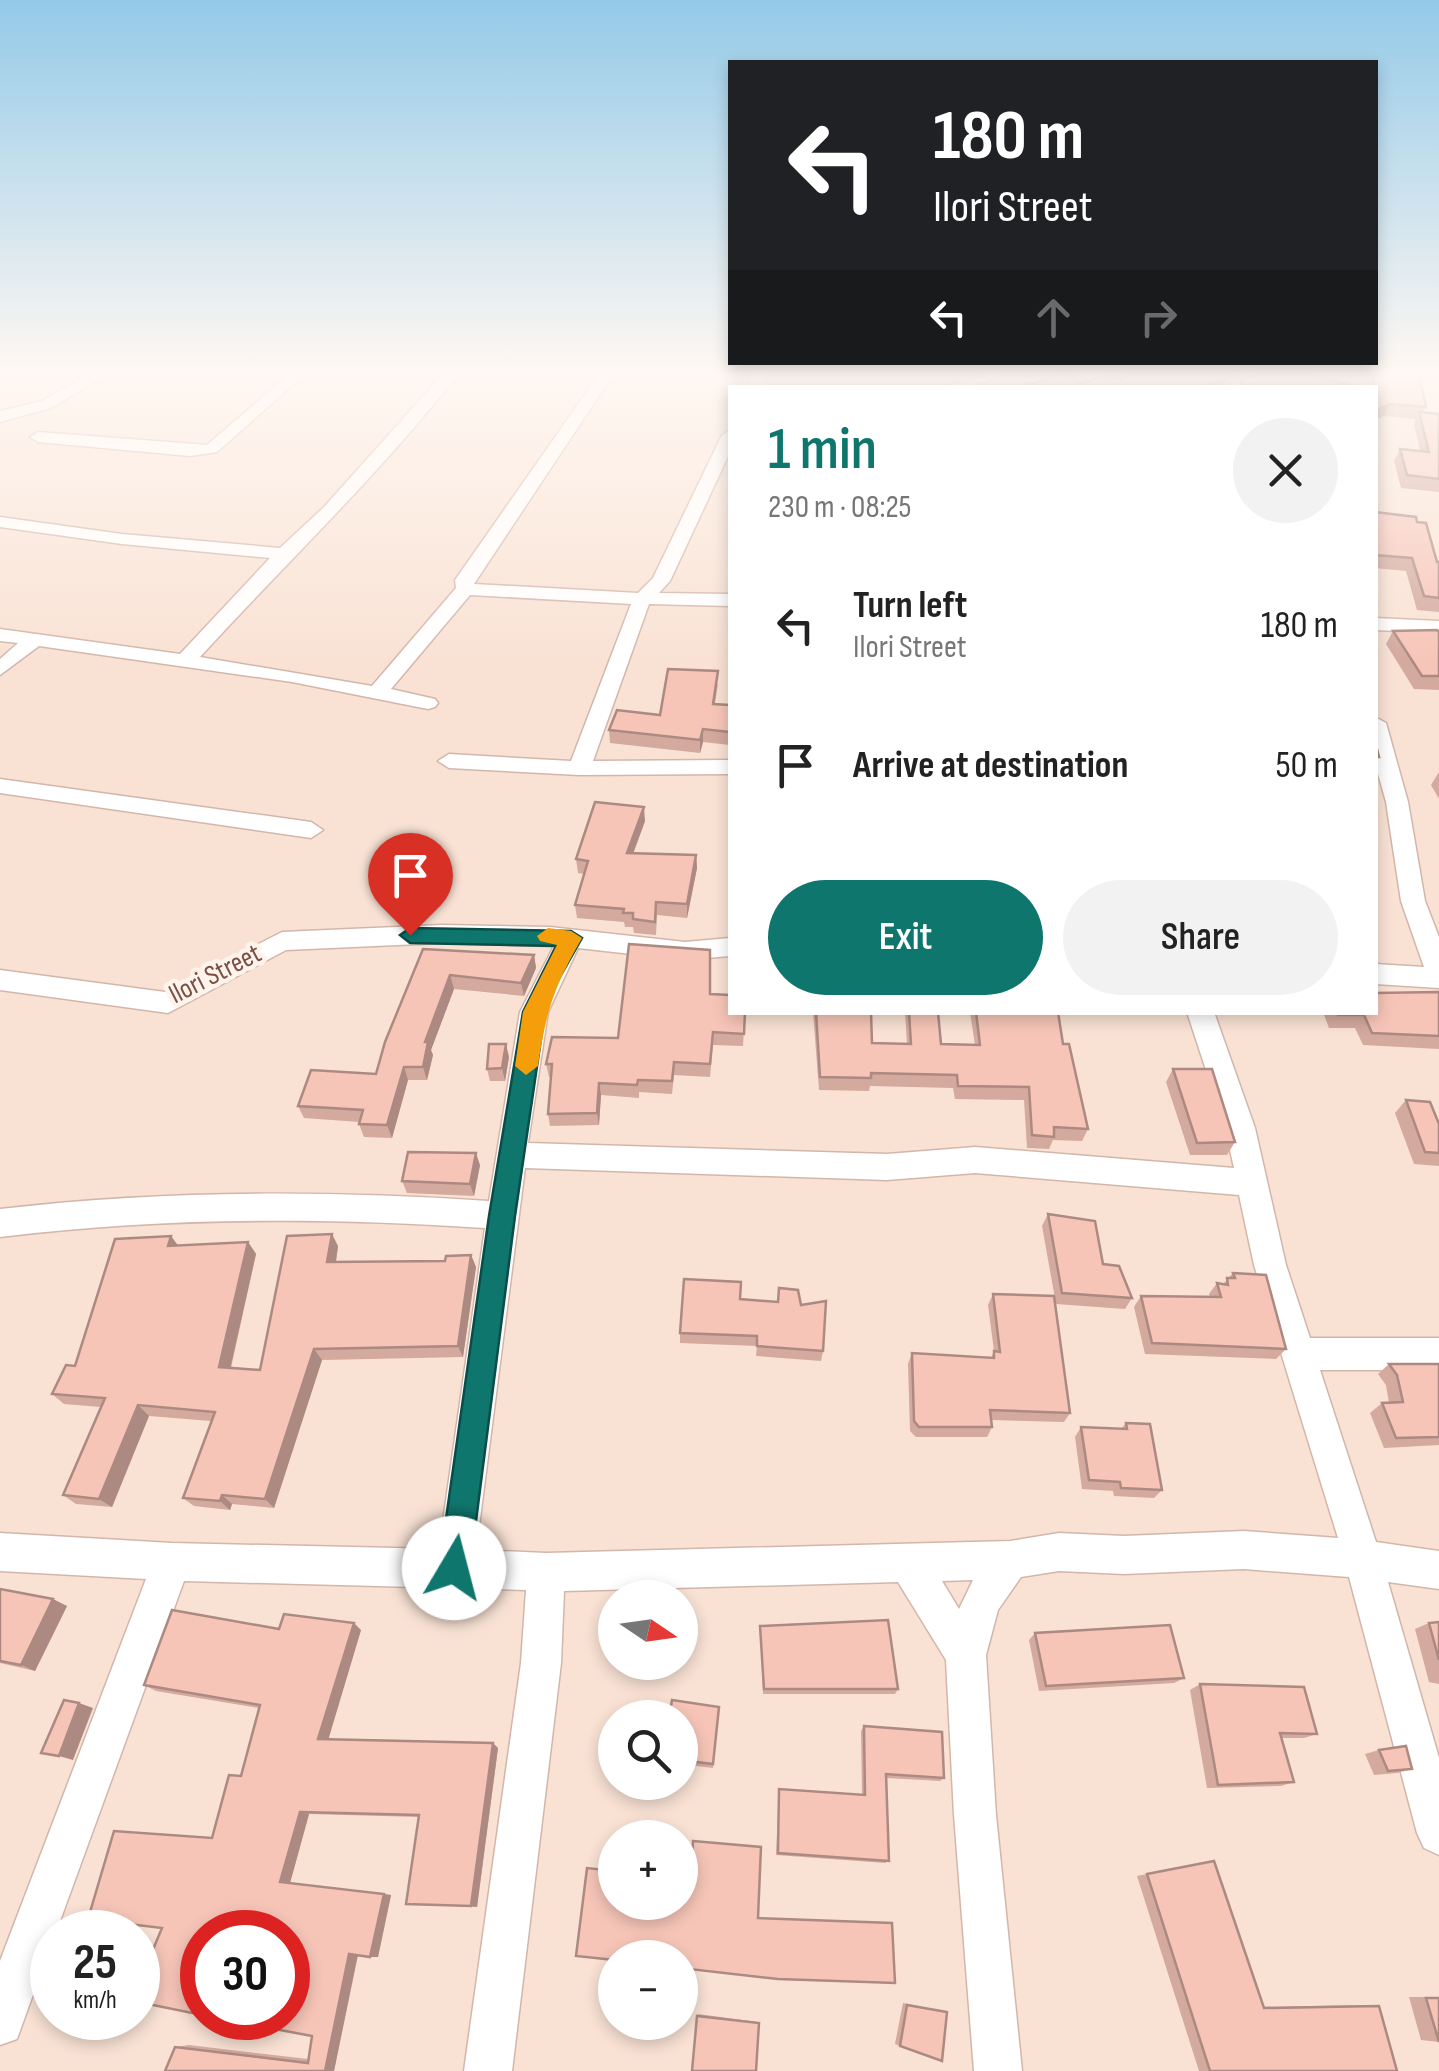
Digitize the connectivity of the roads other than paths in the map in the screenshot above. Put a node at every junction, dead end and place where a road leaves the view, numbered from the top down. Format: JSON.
{"nodes":[{"id":1,"x":367,"y":470,"type":"edge"},
{"id":2,"x":540,"y":470,"type":"edge"},
{"id":3,"x":714,"y":470,"type":"edge"},
{"id":4,"x":0,"y":522,"type":"edge"},
{"id":5,"x":284,"y":554,"type":"junction"},
{"id":6,"x":465,"y":589,"type":"junction"},
{"id":7,"x":642,"y":598,"type":"junction"},
{"id":8,"x":728,"y":600,"type":"edge"},
{"id":9,"x":1378,"y":624,"type":"edge"},
{"id":10,"x":1439,"y":627,"type":"edge"},
{"id":11,"x":0,"y":635,"type":"edge"},
{"id":12,"x":32,"y":642,"type":"junction"},
{"id":13,"x":183,"y":663,"type":"junction"},
{"id":14,"x":0,"y":668,"type":"edge"},
{"id":15,"x":379,"y":691,"type":"junction"},
{"id":16,"x":428,"y":703,"type":"dead end"},
{"id":17,"x":1378,"y":734,"type":"edge"},
{"id":18,"x":449,"y":761,"type":"dead end"},
{"id":19,"x":728,"y":767,"type":"edge"},
{"id":20,"x":579,"y":768,"type":"junction"},
{"id":21,"x":0,"y":786,"type":"edge"},
{"id":22,"x":311,"y":830,"type":"dead end"},
{"id":23,"x":571,"y":938,"type":"junction"},
{"id":24,"x":728,"y":948,"type":"edge"},
{"id":25,"x":1378,"y":974,"type":"edge"},
{"id":26,"x":1439,"y":975,"type":"edge"},
{"id":27,"x":0,"y":980,"type":"edge"},
{"id":28,"x":1201,"y":1015,"type":"edge"},
{"id":29,"x":513,"y":1155,"type":"junction"},
{"id":30,"x":1252,"y":1184,"type":"junction"},
{"id":31,"x":502,"y":1216,"type":"junction"},
{"id":32,"x":0,"y":1223,"type":"edge"},
{"id":33,"x":1299,"y":1354,"type":"junction"},
{"id":34,"x":1439,"y":1354,"type":"edge"},
{"id":35,"x":0,"y":1552,"type":"edge"},
{"id":36,"x":1363,"y":1559,"type":"junction"},
{"id":37,"x":1010,"y":1560,"type":"junction"},
{"id":38,"x":907,"y":1561,"type":"junction"},
{"id":39,"x":172,"y":1562,"type":"junction"},
{"id":40,"x":454,"y":1568,"type":"junction"},
{"id":41,"x":1439,"y":1570,"type":"edge"},
{"id":42,"x":546,"y":1572,"type":"junction"},
{"id":43,"x":966,"y":1654,"type":"junction"},
{"id":44,"x":1439,"y":1833,"type":"edge"},
{"id":45,"x":0,"y":2022,"type":"edge"},
{"id":46,"x":488,"y":2071,"type":"edge"},
{"id":47,"x":998,"y":2071,"type":"edge"}],
"edges":[{"from":1,"to":5,"type":"street"},
{"from":2,"to":6,"type":"street"},
{"from":3,"to":7,"type":"street"},
{"from":4,"to":5,"type":"street"},
{"from":5,"to":13,"type":"street"},
{"from":6,"to":7,"type":"street"},
{"from":6,"to":15,"type":"street"},
{"from":7,"to":8,"type":"street"},
{"from":7,"to":20,"type":"street"},
{"from":9,"to":10,"type":"street"},
{"from":11,"to":12,"type":"street"},
{"from":12,"to":13,"type":"street"},
{"from":12,"to":14,"type":"street"},
{"from":13,"to":15,"type":"street"},
{"from":15,"to":16,"type":"street"},
{"from":17,"to":26,"type":"street"},
{"from":18,"to":20,"type":"street"},
{"from":19,"to":20,"type":"street"},
{"from":21,"to":22,"type":"street"},
{"from":23,"to":24,"type":"street","name":"Ilori Street"},
{"from":23,"to":27,"type":"street","name":"Ilori Street"},
{"from":23,"to":29,"type":"street"},
{"from":25,"to":26,"type":"street"},
{"from":28,"to":30,"type":"street"},
{"from":29,"to":30,"type":"street"},
{"from":29,"to":31,"type":"street"},
{"from":30,"to":33,"type":"street"},
{"from":31,"to":32,"type":"street"},
{"from":31,"to":40,"type":"street"},
{"from":33,"to":34,"type":"street"},
{"from":33,"to":36,"type":"street"},
{"from":35,"to":39,"type":"street"},
{"from":36,"to":37,"type":"street"},
{"from":36,"to":41,"type":"street"},
{"from":36,"to":44,"type":"street"},
{"from":37,"to":38,"type":"street"},
{"from":37,"to":43,"type":"street"},
{"from":38,"to":42,"type":"street"},
{"from":38,"to":43,"type":"street"},
{"from":39,"to":40,"type":"street"},
{"from":39,"to":45,"type":"street"},
{"from":40,"to":42,"type":"street"},
{"from":42,"to":46,"type":"street"},
{"from":43,"to":47,"type":"street"}]}
